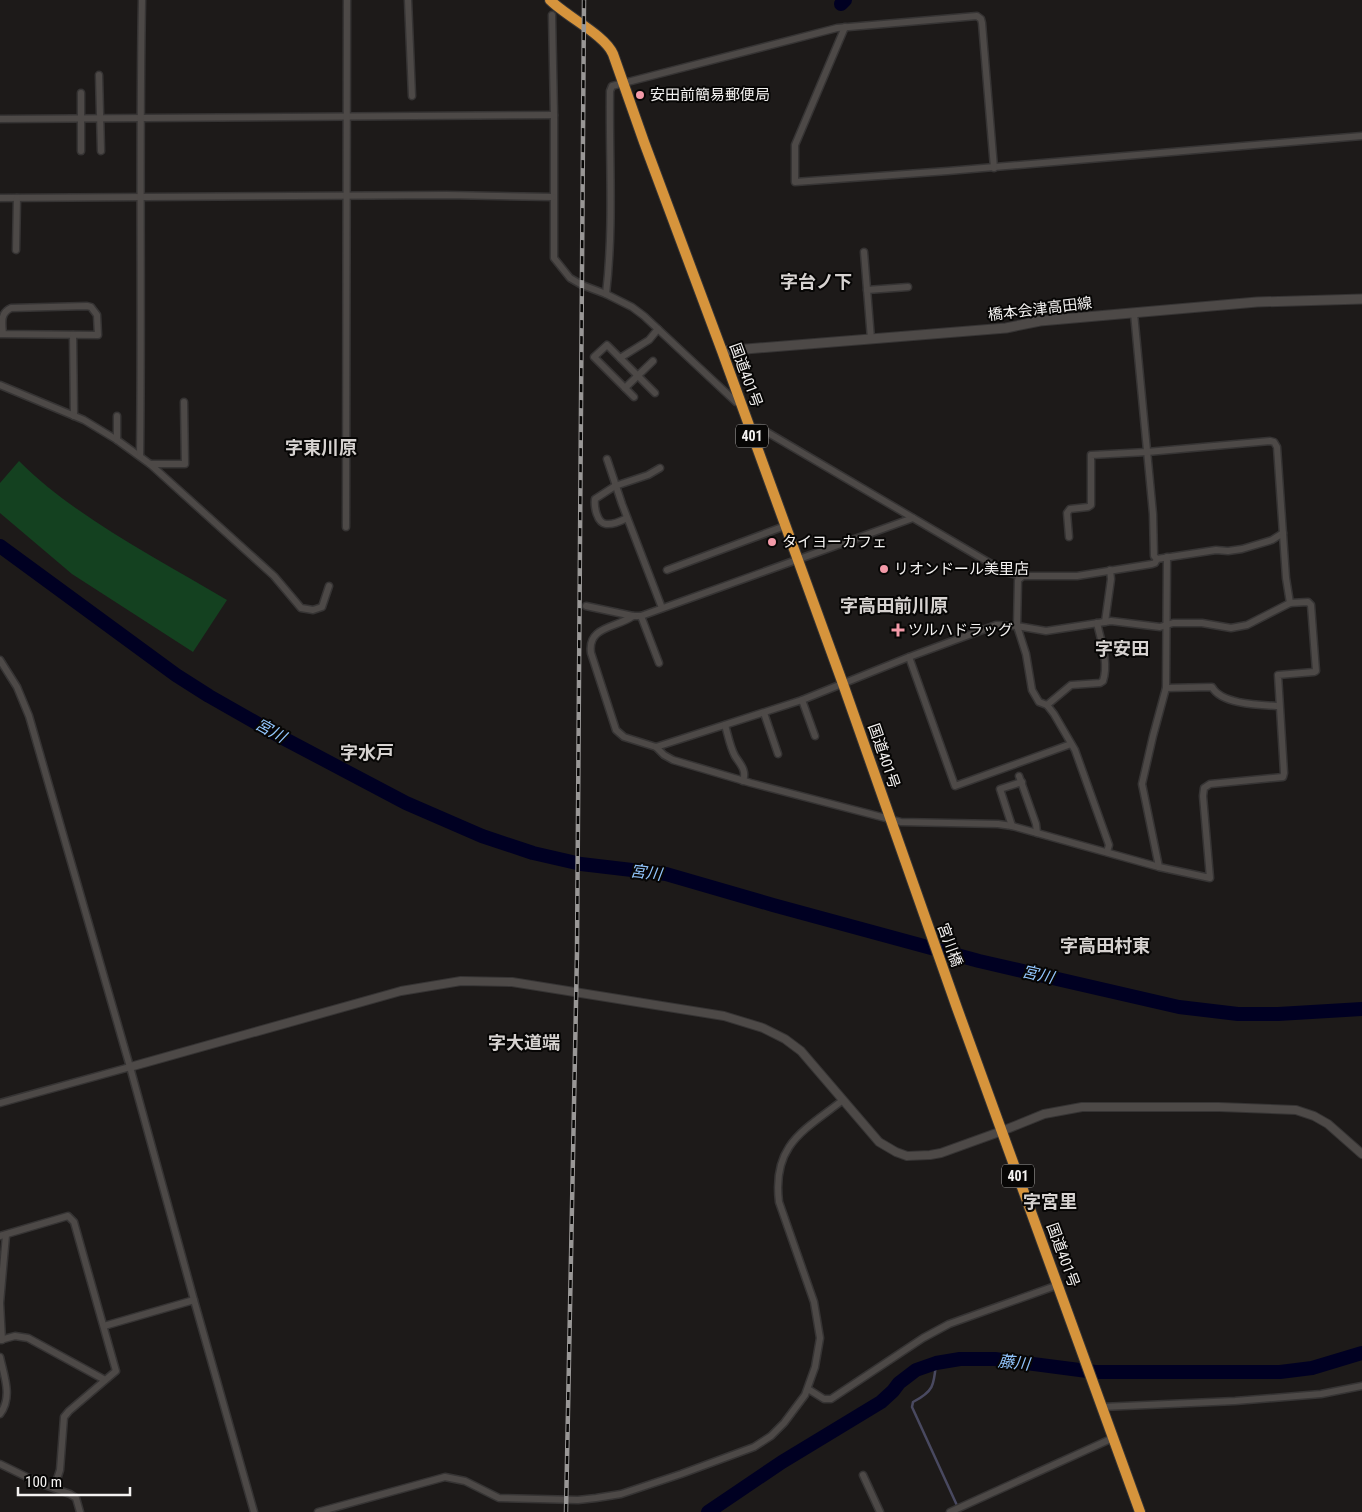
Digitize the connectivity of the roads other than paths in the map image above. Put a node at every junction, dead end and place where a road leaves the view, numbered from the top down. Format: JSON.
{"nodes":[{"id":1,"x":142,"y":0,"type":"edge"},
{"id":2,"x":347,"y":0,"type":"edge"},
{"id":3,"x":408,"y":0,"type":"edge"},
{"id":4,"x":550,"y":0,"type":"edge"},
{"id":5,"x":552,"y":15,"type":"dead end"},
{"id":6,"x":845,"y":27,"type":"junction"},
{"id":7,"x":99,"y":75,"type":"dead end"},
{"id":8,"x":623,"y":83,"type":"junction"},
{"id":9,"x":81,"y":93,"type":"dead end"},
{"id":10,"x":412,"y":96,"type":"dead end"},
{"id":11,"x":554,"y":116,"type":"junction"},
{"id":12,"x":81,"y":118,"type":"junction"},
{"id":13,"x":100,"y":118,"type":"junction"},
{"id":14,"x":140,"y":118,"type":"junction"},
{"id":15,"x":348,"y":118,"type":"junction"},
{"id":16,"x":0,"y":119,"type":"edge"},
{"id":17,"x":1362,"y":136,"type":"edge"},
{"id":18,"x":101,"y":151,"type":"dead end"},
{"id":19,"x":81,"y":152,"type":"dead end"},
{"id":20,"x":994,"y":168,"type":"junction"},
{"id":21,"x":553,"y":196,"type":"junction"},
{"id":22,"x":348,"y":197,"type":"junction"},
{"id":23,"x":0,"y":198,"type":"edge"},
{"id":24,"x":17,"y":198,"type":"junction"},
{"id":25,"x":140,"y":198,"type":"junction"},
{"id":26,"x":16,"y":250,"type":"dead end"},
{"id":27,"x":864,"y":252,"type":"dead end"},
{"id":28,"x":908,"y":287,"type":"dead end"},
{"id":29,"x":867,"y":290,"type":"junction"},
{"id":30,"x":606,"y":294,"type":"junction"},
{"id":31,"x":1362,"y":299,"type":"edge"},
{"id":32,"x":1134,"y":313,"type":"junction"},
{"id":33,"x":658,"y":329,"type":"junction"},
{"id":34,"x":1,"y":334,"type":"edge"},
{"id":35,"x":73,"y":336,"type":"junction"},
{"id":36,"x":871,"y":339,"type":"junction"},
{"id":37,"x":722,"y":351,"type":"junction"},
{"id":38,"x":620,"y":358,"type":"junction"},
{"id":39,"x":653,"y":361,"type":"dead end"},
{"id":40,"x":638,"y":376,"type":"junction"},
{"id":41,"x":0,"y":385,"type":"edge"},
{"id":42,"x":625,"y":388,"type":"junction"},
{"id":43,"x":655,"y":393,"type":"dead end"},
{"id":44,"x":634,"y":397,"type":"dead end"},
{"id":45,"x":184,"y":402,"type":"dead end"},
{"id":46,"x":740,"y":403,"type":"junction"},
{"id":47,"x":74,"y":416,"type":"junction"},
{"id":48,"x":117,"y":416,"type":"dead end"},
{"id":49,"x":750,"y":428,"type":"junction"},
{"id":50,"x":117,"y":440,"type":"junction"},
{"id":51,"x":1147,"y":452,"type":"junction"},
{"id":52,"x":140,"y":456,"type":"junction"},
{"id":53,"x":607,"y":459,"type":"dead end"},
{"id":54,"x":150,"y":464,"type":"junction"},
{"id":55,"x":660,"y":468,"type":"dead end"},
{"id":56,"x":615,"y":486,"type":"junction"},
{"id":57,"x":627,"y":518,"type":"junction"},
{"id":58,"x":913,"y":518,"type":"junction"},
{"id":59,"x":785,"y":526,"type":"junction"},
{"id":60,"x":346,"y":527,"type":"dead end"},
{"id":61,"x":1283,"y":533,"type":"junction"},
{"id":62,"x":1069,"y":537,"type":"dead end"},
{"id":63,"x":1167,"y":557,"type":"junction"},
{"id":64,"x":1157,"y":559,"type":"junction"},
{"id":65,"x":797,"y":561,"type":"junction"},
{"id":66,"x":667,"y":570,"type":"dead end"},
{"id":67,"x":1110,"y":570,"type":"junction"},
{"id":68,"x":1022,"y":576,"type":"junction"},
{"id":69,"x":329,"y":586,"type":"dead end"},
{"id":70,"x":1290,"y":603,"type":"junction"},
{"id":71,"x":586,"y":606,"type":"dead end"},
{"id":72,"x":662,"y":608,"type":"junction"},
{"id":73,"x":633,"y":616,"type":"junction"},
{"id":74,"x":641,"y":616,"type":"junction"},
{"id":75,"x":1105,"y":622,"type":"junction"},
{"id":76,"x":1097,"y":623,"type":"junction"},
{"id":77,"x":1017,"y":626,"type":"junction"},
{"id":78,"x":1166,"y":626,"type":"junction"},
{"id":79,"x":909,"y":657,"type":"junction"},
{"id":80,"x":0,"y":660,"type":"edge"},
{"id":81,"x":659,"y":664,"type":"dead end"},
{"id":82,"x":842,"y":684,"type":"junction"},
{"id":83,"x":1166,"y":688,"type":"junction"},
{"id":84,"x":802,"y":700,"type":"junction"},
{"id":85,"x":1047,"y":705,"type":"junction"},
{"id":86,"x":1279,"y":706,"type":"junction"},
{"id":87,"x":764,"y":713,"type":"junction"},
{"id":88,"x":725,"y":725,"type":"junction"},
{"id":89,"x":815,"y":736,"type":"dead end"},
{"id":90,"x":1071,"y":744,"type":"junction"},
{"id":91,"x":656,"y":747,"type":"junction"},
{"id":92,"x":778,"y":754,"type":"dead end"},
{"id":93,"x":743,"y":781,"type":"junction"},
{"id":94,"x":890,"y":820,"type":"junction"},
{"id":95,"x":1012,"y":826,"type":"junction"},
{"id":96,"x":1037,"y":833,"type":"junction"},
{"id":97,"x":1108,"y":852,"type":"junction"},
{"id":98,"x":1159,"y":867,"type":"junction"},
{"id":99,"x":918,"y":898,"type":"joint"},
{"id":100,"x":955,"y":1001,"type":"joint"},
{"id":101,"x":130,"y":1067,"type":"junction"},
{"id":102,"x":843,"y":1100,"type":"junction"},
{"id":103,"x":0,"y":1103,"type":"edge"},
{"id":104,"x":1002,"y":1131,"type":"junction"},
{"id":105,"x":1362,"y":1154,"type":"edge"},
{"id":106,"x":3,"y":1235,"type":"edge"},
{"id":107,"x":1058,"y":1285,"type":"junction"},
{"id":108,"x":194,"y":1300,"type":"junction"},
{"id":109,"x":104,"y":1326,"type":"junction"},
{"id":110,"x":1,"y":1340,"type":"edge"},
{"id":111,"x":0,"y":1357,"type":"edge"},
{"id":112,"x":104,"y":1380,"type":"junction"},
{"id":113,"x":1362,"y":1386,"type":"edge"},
{"id":114,"x":808,"y":1389,"type":"junction"},
{"id":115,"x":1101,"y":1405,"type":"junction"},
{"id":116,"x":0,"y":1414,"type":"edge"},
{"id":117,"x":1113,"y":1438,"type":"junction"},
{"id":118,"x":0,"y":1464,"type":"edge"},
{"id":119,"x":863,"y":1475,"type":"dead end"},
{"id":120,"x":54,"y":1488,"type":"junction"},
{"id":121,"x":80,"y":1512,"type":"edge"},
{"id":122,"x":254,"y":1512,"type":"edge"},
{"id":123,"x":318,"y":1512,"type":"edge"},
{"id":124,"x":880,"y":1512,"type":"edge"},
{"id":125,"x":950,"y":1512,"type":"edge"},
{"id":126,"x":1140,"y":1512,"type":"edge"}],
"edges":[{"from":1,"to":14,"type":"street"},
{"from":2,"to":15,"type":"street"},
{"from":3,"to":10,"type":"street"},
{"from":4,"to":8,"type":"highway","name":"国道401号","number":"401"},
{"from":5,"to":11,"type":"street"},
{"from":6,"to":8,"type":"street"},
{"from":6,"to":20,"type":"street"},
{"from":6,"to":20,"type":"street"},
{"from":7,"to":13,"type":"street"},
{"from":8,"to":30,"type":"street"},
{"from":8,"to":37,"type":"highway","name":"国道401号","number":"401"},
{"from":9,"to":12,"type":"street"},
{"from":11,"to":15,"type":"street"},
{"from":11,"to":21,"type":"street"},
{"from":12,"to":13,"type":"street"},
{"from":12,"to":16,"type":"street"},
{"from":12,"to":19,"type":"street"},
{"from":13,"to":14,"type":"street"},
{"from":13,"to":18,"type":"street"},
{"from":14,"to":15,"type":"street"},
{"from":14,"to":25,"type":"street"},
{"from":15,"to":22,"type":"street"},
{"from":17,"to":20,"type":"street"},
{"from":21,"to":22,"type":"street"},
{"from":21,"to":30,"type":"street"},
{"from":22,"to":25,"type":"street"},
{"from":22,"to":60,"type":"street"},
{"from":23,"to":24,"type":"street"},
{"from":24,"to":25,"type":"street"},
{"from":24,"to":26,"type":"street"},
{"from":25,"to":52,"type":"street"},
{"from":27,"to":29,"type":"street"},
{"from":28,"to":29,"type":"street"},
{"from":29,"to":36,"type":"street"},
{"from":30,"to":33,"type":"street"},
{"from":31,"to":32,"type":"main road","name":"橋本会津高田線"},
{"from":32,"to":36,"type":"main road","name":"橋本会津高田線"},
{"from":32,"to":51,"type":"street"},
{"from":33,"to":38,"type":"street"},
{"from":33,"to":46,"type":"street"},
{"from":34,"to":35,"type":"street"},
{"from":34,"to":35,"type":"street"},
{"from":35,"to":47,"type":"street"},
{"from":36,"to":37,"type":"main road","name":"橋本会津高田線"},
{"from":37,"to":46,"type":"highway","name":"国道401号","number":"401"},
{"from":38,"to":40,"type":"street"},
{"from":38,"to":42,"type":"street"},
{"from":39,"to":40,"type":"street"},
{"from":40,"to":42,"type":"street"},
{"from":40,"to":43,"type":"street"},
{"from":41,"to":47,"type":"street"},
{"from":42,"to":44,"type":"street"},
{"from":45,"to":54,"type":"street"},
{"from":46,"to":49,"type":"highway","name":"国道401号","number":"401"},
{"from":47,"to":50,"type":"street"},
{"from":48,"to":50,"type":"street"},
{"from":49,"to":58,"type":"street"},
{"from":49,"to":59,"type":"highway","name":"国道401号","number":"401"},
{"from":50,"to":52,"type":"street"},
{"from":51,"to":61,"type":"street"},
{"from":51,"to":62,"type":"street"},
{"from":51,"to":64,"type":"street"},
{"from":52,"to":54,"type":"street"},
{"from":53,"to":56,"type":"street"},
{"from":54,"to":69,"type":"street"},
{"from":55,"to":56,"type":"street"},
{"from":56,"to":57,"type":"street"},
{"from":56,"to":57,"type":"street"},
{"from":57,"to":72,"type":"street"},
{"from":58,"to":65,"type":"street"},
{"from":58,"to":68,"type":"street"},
{"from":59,"to":65,"type":"highway","name":"国道401号","number":"401"},
{"from":59,"to":66,"type":"street"},
{"from":61,"to":63,"type":"street"},
{"from":61,"to":70,"type":"street"},
{"from":63,"to":64,"type":"street"},
{"from":63,"to":78,"type":"street"},
{"from":64,"to":67,"type":"street"},
{"from":65,"to":72,"type":"street"},
{"from":65,"to":82,"type":"highway","name":"国道401号","number":"401"},
{"from":67,"to":68,"type":"street"},
{"from":67,"to":75,"type":"street"},
{"from":68,"to":77,"type":"street"},
{"from":70,"to":78,"type":"street"},
{"from":70,"to":86,"type":"street"},
{"from":71,"to":73,"type":"street"},
{"from":72,"to":74,"type":"street"},
{"from":73,"to":74,"type":"street"},
{"from":73,"to":91,"type":"street"},
{"from":74,"to":81,"type":"street"},
{"from":75,"to":76,"type":"street"},
{"from":75,"to":78,"type":"street"},
{"from":76,"to":77,"type":"street"},
{"from":76,"to":85,"type":"street"},
{"from":77,"to":79,"type":"street"},
{"from":77,"to":85,"type":"street"},
{"from":78,"to":83,"type":"street"},
{"from":79,"to":82,"type":"street"},
{"from":79,"to":90,"type":"street"},
{"from":80,"to":101,"type":"street"},
{"from":82,"to":84,"type":"street"},
{"from":82,"to":94,"type":"highway","name":"国道401号","number":"401"},
{"from":83,"to":86,"type":"street"},
{"from":83,"to":98,"type":"street"},
{"from":84,"to":87,"type":"street"},
{"from":84,"to":89,"type":"street"},
{"from":85,"to":90,"type":"street"},
{"from":86,"to":98,"type":"street"},
{"from":87,"to":88,"type":"street"},
{"from":87,"to":92,"type":"street"},
{"from":88,"to":91,"type":"street"},
{"from":88,"to":93,"type":"street"},
{"from":90,"to":97,"type":"street"},
{"from":91,"to":93,"type":"street"},
{"from":93,"to":94,"type":"street"},
{"from":94,"to":95,"type":"street"},
{"from":94,"to":99,"type":"highway","name":"国道401号","number":"401"},
{"from":95,"to":96,"type":"street"},
{"from":95,"to":96,"type":"street"},
{"from":96,"to":97,"type":"street"},
{"from":97,"to":98,"type":"street"},
{"from":99,"to":100,"type":"highway","name":"宮川橋","number":"401"},
{"from":100,"to":104,"type":"highway","name":"国道401号","number":"401"},
{"from":101,"to":102,"type":"street"},
{"from":101,"to":103,"type":"street"},
{"from":101,"to":108,"type":"street"},
{"from":102,"to":104,"type":"street"},
{"from":102,"to":114,"type":"street"},
{"from":104,"to":105,"type":"street"},
{"from":104,"to":107,"type":"highway","name":"国道401号","number":"401"},
{"from":106,"to":109,"type":"street"},
{"from":106,"to":110,"type":"street"},
{"from":107,"to":114,"type":"street"},
{"from":107,"to":115,"type":"highway","name":"国道401号","number":"401"},
{"from":108,"to":109,"type":"street"},
{"from":108,"to":122,"type":"street"},
{"from":109,"to":112,"type":"street"},
{"from":110,"to":112,"type":"street"},
{"from":111,"to":116,"type":"street"},
{"from":112,"to":120,"type":"street"},
{"from":113,"to":115,"type":"street"},
{"from":114,"to":123,"type":"street"},
{"from":115,"to":117,"type":"highway","number":"401"},
{"from":117,"to":125,"type":"street"},
{"from":117,"to":126,"type":"highway","number":"401"},
{"from":118,"to":120,"type":"street"},
{"from":119,"to":124,"type":"street"},
{"from":120,"to":121,"type":"street"}]}
